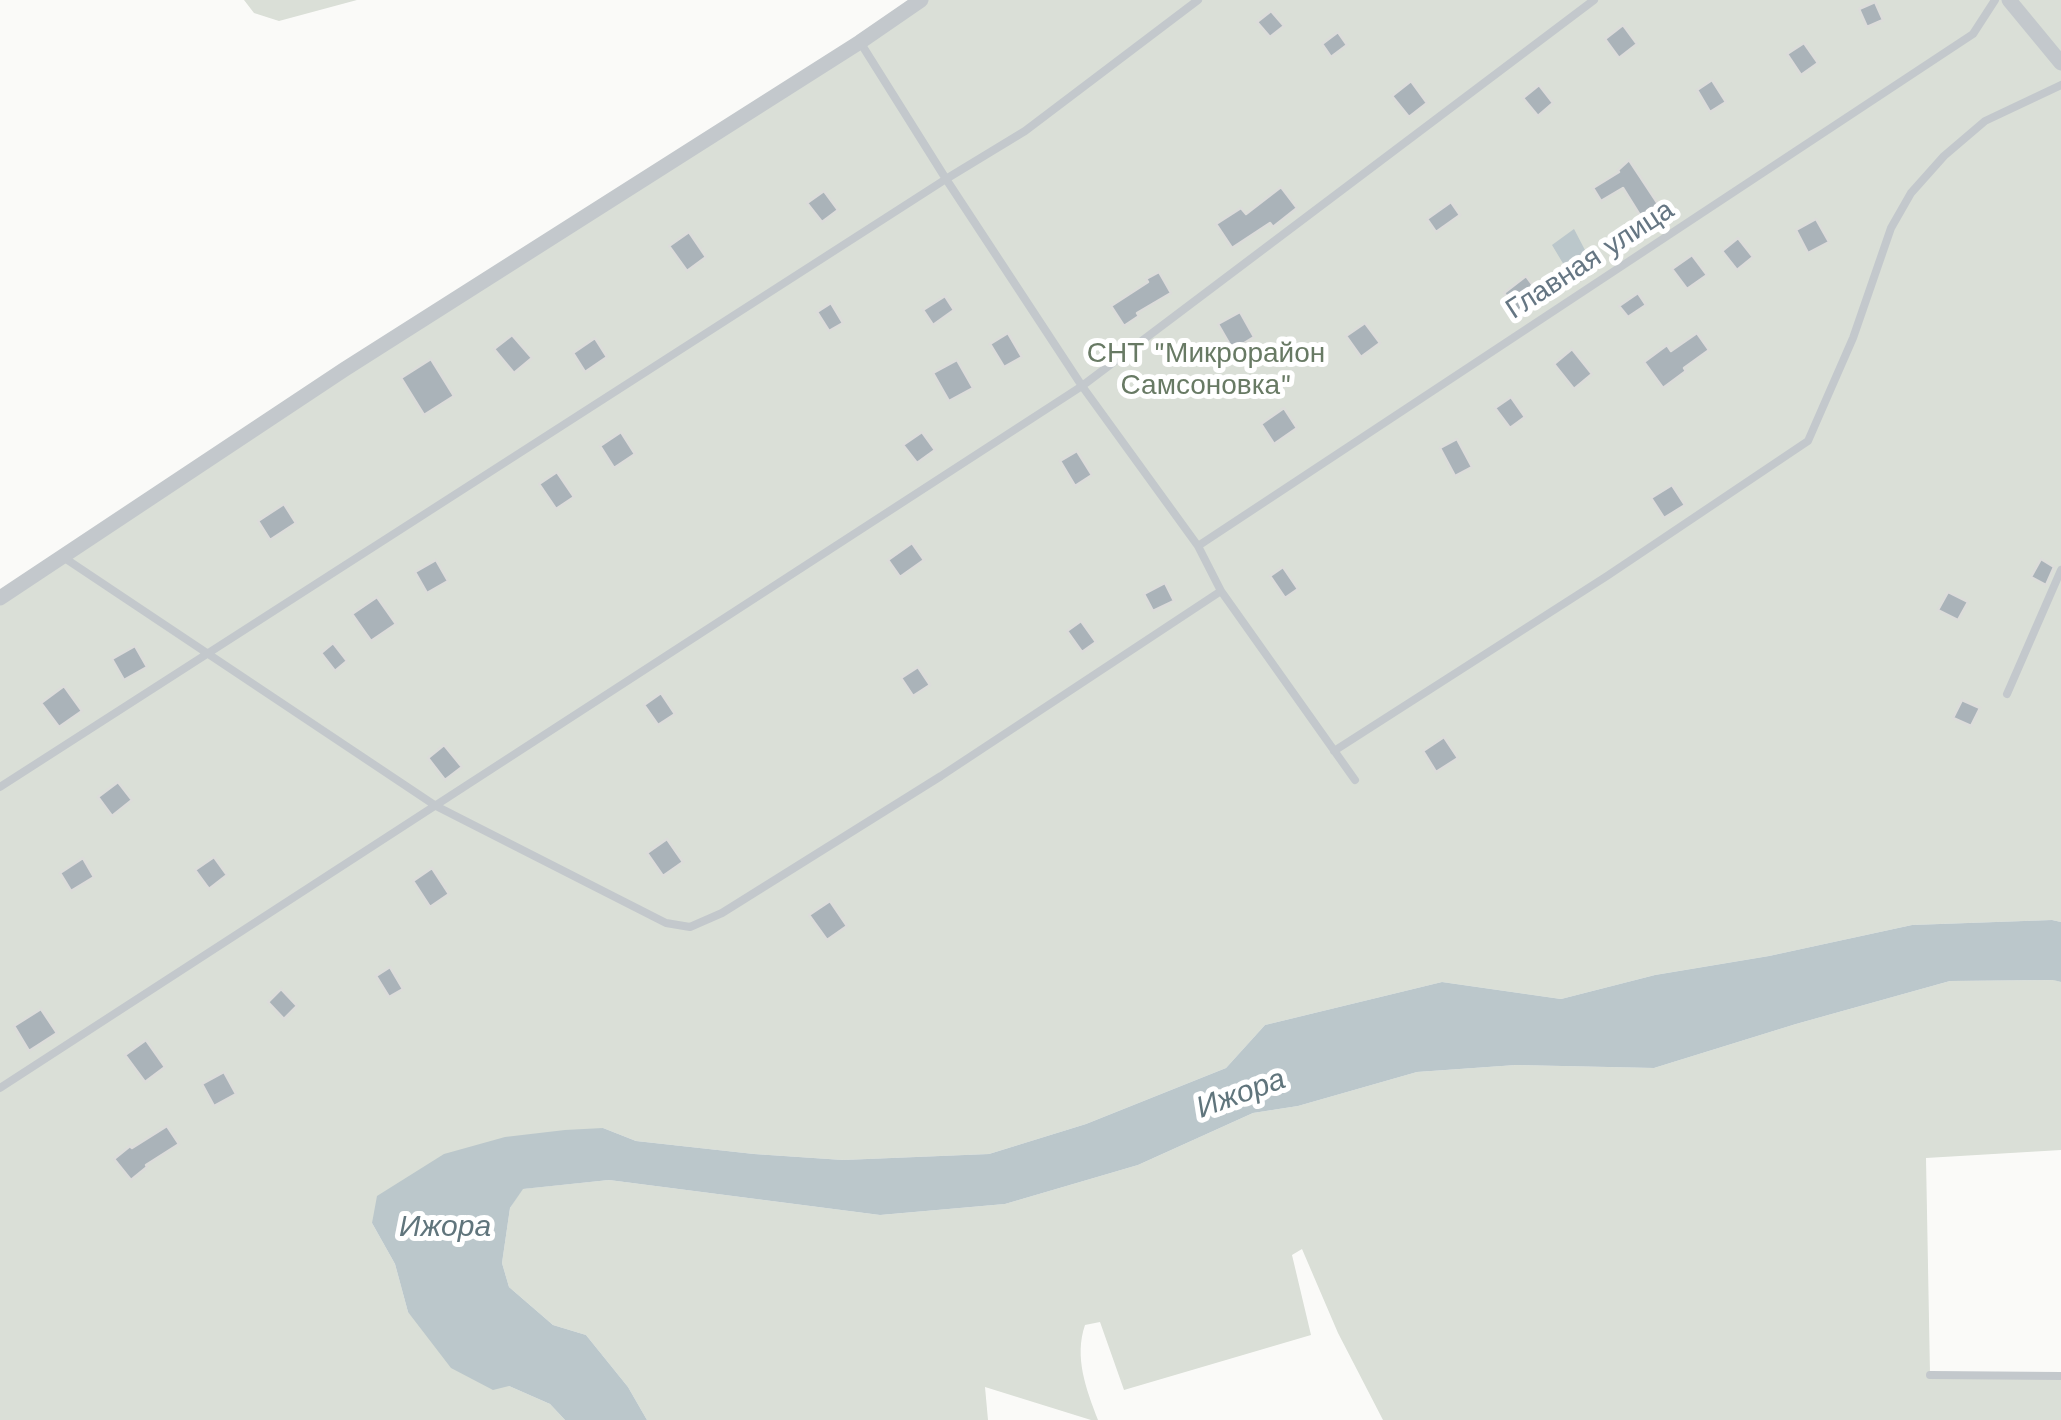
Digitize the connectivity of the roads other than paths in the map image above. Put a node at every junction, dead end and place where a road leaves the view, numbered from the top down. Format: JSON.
{"nodes":[{"id":1,"x":921,"y":0,"type":"edge"},
{"id":2,"x":1198,"y":0,"type":"edge"},
{"id":3,"x":1594,"y":0,"type":"edge"},
{"id":4,"x":1994,"y":0,"type":"edge"},
{"id":5,"x":2009,"y":0,"type":"edge"},
{"id":6,"x":860,"y":42,"type":"junction"},
{"id":7,"x":2054,"y":42,"type":"edge"},
{"id":8,"x":2061,"y":63,"type":"edge"},
{"id":9,"x":2061,"y":85,"type":"edge"},
{"id":10,"x":946,"y":179,"type":"junction"},
{"id":11,"x":1082,"y":386,"type":"junction"},
{"id":12,"x":1198,"y":546,"type":"junction"},
{"id":13,"x":63,"y":557,"type":"junction"},
{"id":14,"x":2061,"y":570,"type":"edge"},
{"id":15,"x":1221,"y":591,"type":"junction"},
{"id":16,"x":0,"y":598,"type":"edge"},
{"id":17,"x":208,"y":655,"type":"junction"},
{"id":18,"x":2006,"y":694,"type":"dead end"},
{"id":19,"x":1334,"y":751,"type":"junction"},
{"id":20,"x":1355,"y":780,"type":"dead end"},
{"id":21,"x":0,"y":788,"type":"edge"},
{"id":22,"x":436,"y":806,"type":"junction"},
{"id":23,"x":0,"y":1088,"type":"edge"},
{"id":24,"x":1930,"y":1375,"type":"dead end"},
{"id":25,"x":2061,"y":1376,"type":"edge"}],
"edges":[{"from":1,"to":6,"type":"street"},
{"from":2,"to":10,"type":"lane"},
{"from":3,"to":11,"type":"lane"},
{"from":4,"to":12,"type":"lane","name":"Главная улица"},
{"from":5,"to":7,"type":"street"},
{"from":6,"to":10,"type":"lane"},
{"from":6,"to":13,"type":"street"},
{"from":7,"to":8,"type":"street"},
{"from":9,"to":19,"type":"lane"},
{"from":10,"to":11,"type":"lane"},
{"from":10,"to":17,"type":"lane"},
{"from":11,"to":12,"type":"lane"},
{"from":11,"to":22,"type":"lane"},
{"from":12,"to":15,"type":"lane"},
{"from":13,"to":16,"type":"street"},
{"from":13,"to":17,"type":"lane"},
{"from":14,"to":18,"type":"lane"},
{"from":15,"to":19,"type":"lane"},
{"from":15,"to":22,"type":"lane"},
{"from":17,"to":21,"type":"lane"},
{"from":17,"to":22,"type":"lane"},
{"from":19,"to":20,"type":"lane"},
{"from":22,"to":23,"type":"lane"},
{"from":24,"to":25,"type":"lane"}]}
